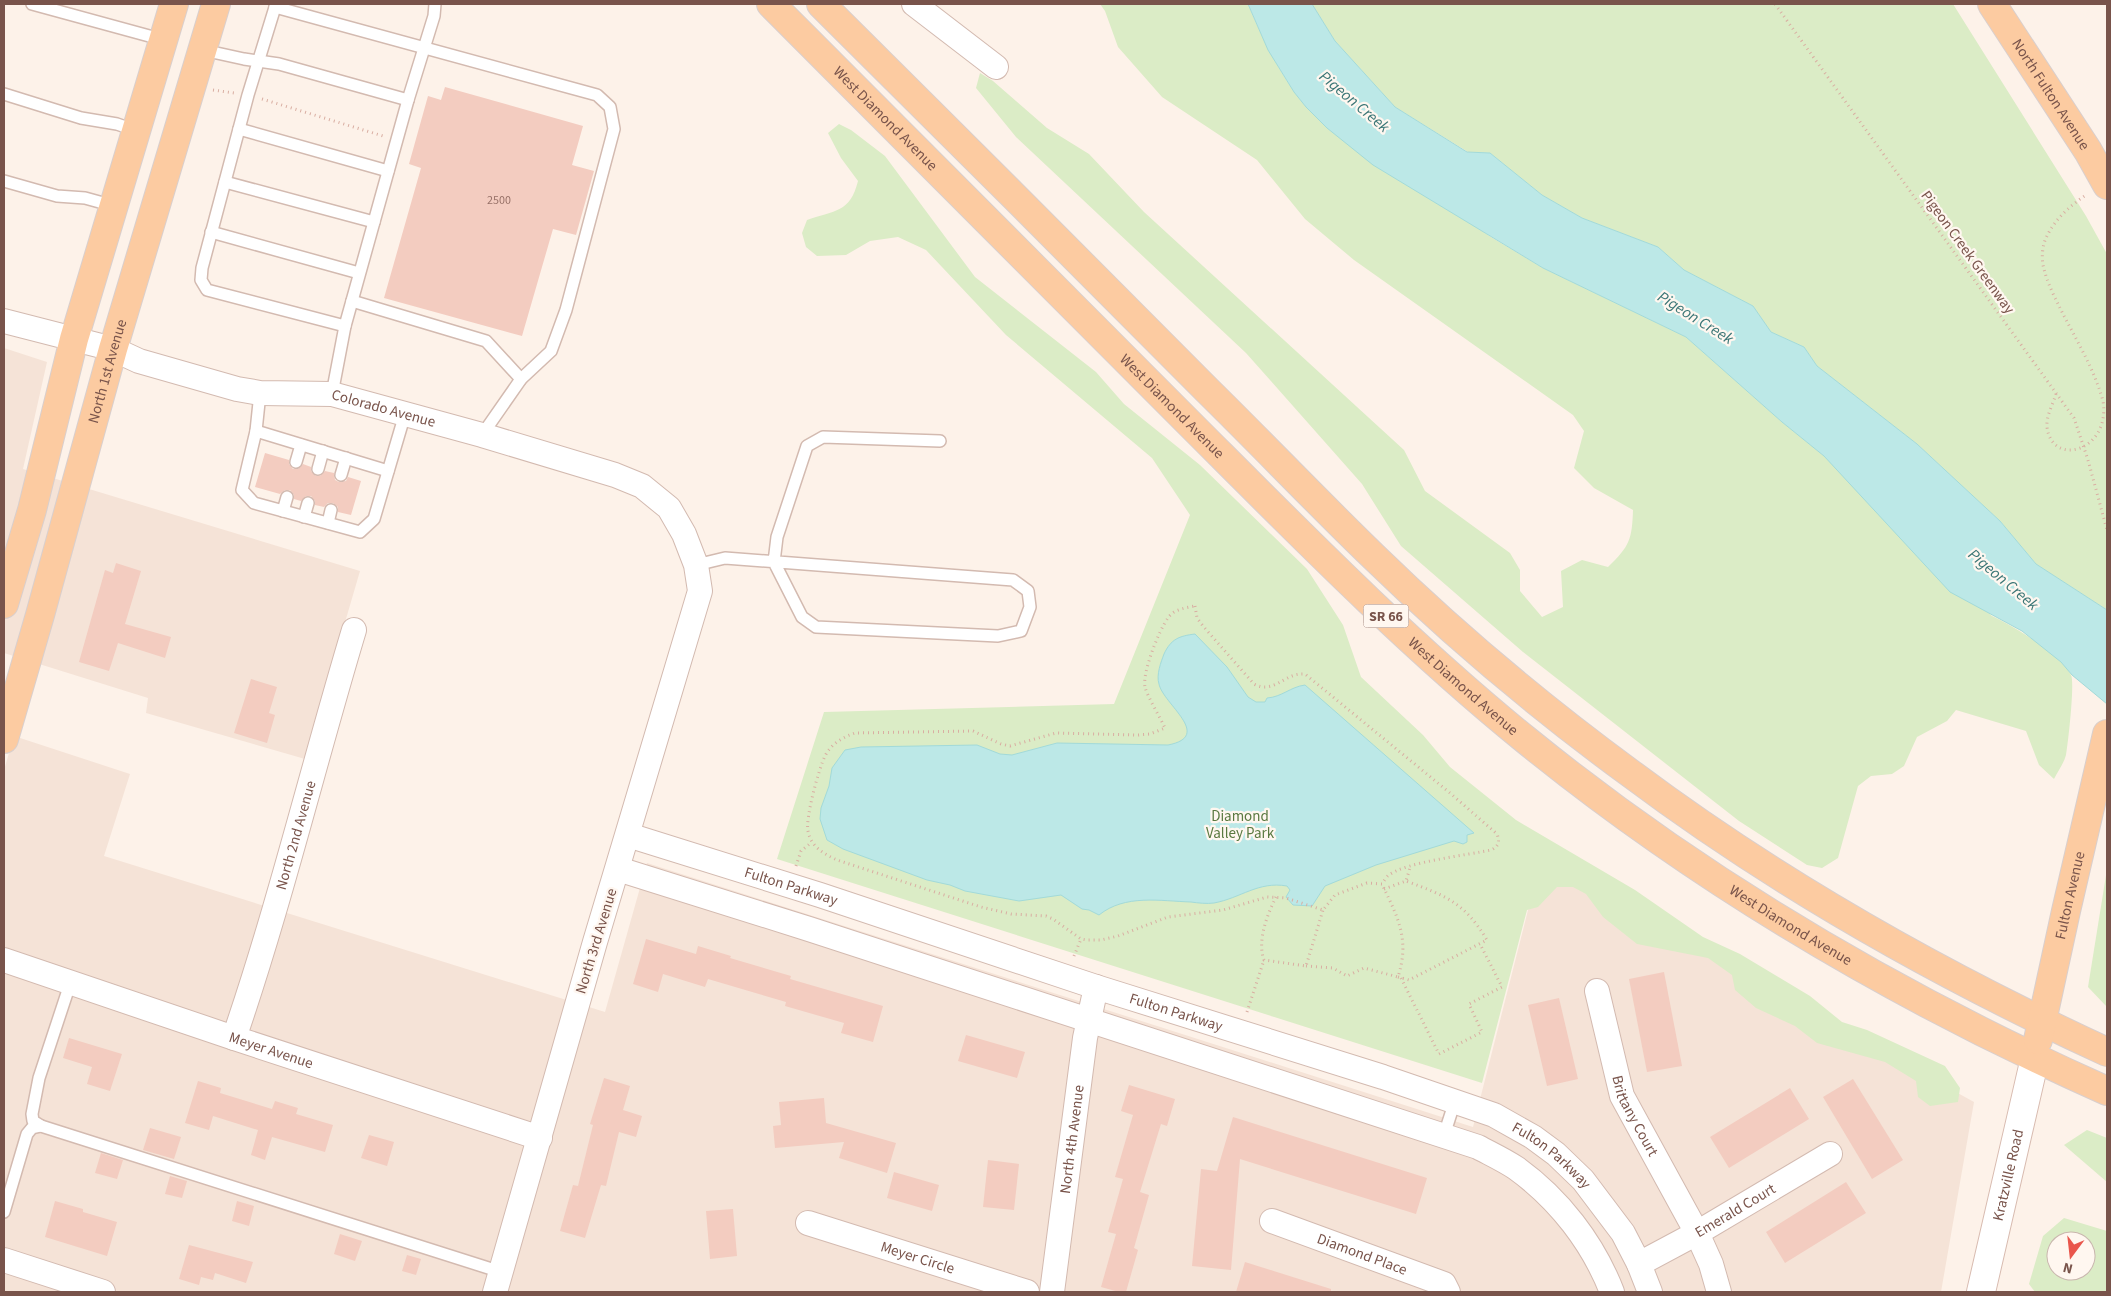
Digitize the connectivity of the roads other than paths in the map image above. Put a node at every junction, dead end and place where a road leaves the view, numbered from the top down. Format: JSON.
{"nodes":[{"id":1,"x":32,"y":4,"type":"edge"},
{"id":2,"x":174,"y":4,"type":"edge"},
{"id":3,"x":216,"y":4,"type":"edge"},
{"id":4,"x":435,"y":4,"type":"edge"},
{"id":5,"x":771,"y":4,"type":"edge"},
{"id":6,"x":821,"y":4,"type":"edge"},
{"id":7,"x":914,"y":4,"type":"edge"},
{"id":8,"x":1992,"y":4,"type":"edge"},
{"id":9,"x":275,"y":5,"type":"edge"},
{"id":10,"x":164,"y":40,"type":"junction"},
{"id":11,"x":424,"y":47,"type":"junction"},
{"id":12,"x":202,"y":50,"type":"junction"},
{"id":13,"x":258,"y":60,"type":"junction"},
{"id":14,"x":996,"y":67,"type":"dead end"},
{"id":15,"x":4,"y":94,"type":"edge"},
{"id":16,"x":408,"y":100,"type":"junction"},
{"id":17,"x":239,"y":129,"type":"junction"},
{"id":18,"x":137,"y":131,"type":"junction"},
{"id":19,"x":388,"y":171,"type":"junction"},
{"id":20,"x":4,"y":181,"type":"edge"},
{"id":21,"x":225,"y":182,"type":"junction"},
{"id":22,"x":2106,"y":183,"type":"edge"},
{"id":23,"x":114,"y":206,"type":"junction"},
{"id":24,"x":374,"y":222,"type":"junction"},
{"id":25,"x":211,"y":232,"type":"junction"},
{"id":26,"x":359,"y":273,"type":"junction"},
{"id":27,"x":352,"y":301,"type":"junction"},
{"id":28,"x":4,"y":321,"type":"edge"},
{"id":29,"x":345,"y":326,"type":"junction"},
{"id":30,"x":74,"y":339,"type":"junction"},
{"id":31,"x":113,"y":348,"type":"junction"},
{"id":32,"x":521,"y":379,"type":"junction"},
{"id":33,"x":260,"y":393,"type":"junction"},
{"id":34,"x":332,"y":394,"type":"junction"},
{"id":35,"x":405,"y":414,"type":"junction"},
{"id":36,"x":256,"y":431,"type":"junction"},
{"id":37,"x":482,"y":435,"type":"junction"},
{"id":38,"x":940,"y":442,"type":"dead end"},
{"id":39,"x":301,"y":445,"type":"junction"},
{"id":40,"x":323,"y":451,"type":"junction"},
{"id":41,"x":346,"y":458,"type":"junction"},
{"id":42,"x":296,"y":462,"type":"dead end"},
{"id":43,"x":318,"y":468,"type":"dead end"},
{"id":44,"x":388,"y":471,"type":"junction"},
{"id":45,"x":341,"y":475,"type":"dead end"},
{"id":46,"x":287,"y":496,"type":"dead end"},
{"id":47,"x":308,"y":502,"type":"dead end"},
{"id":48,"x":332,"y":510,"type":"dead end"},
{"id":49,"x":283,"y":511,"type":"junction"},
{"id":50,"x":304,"y":517,"type":"junction"},
{"id":51,"x":328,"y":523,"type":"junction"},
{"id":52,"x":774,"y":562,"type":"junction"},
{"id":53,"x":696,"y":565,"type":"junction"},
{"id":54,"x":700,"y":591,"type":"joint"},
{"id":55,"x":4,"y":604,"type":"edge"},
{"id":56,"x":354,"y":630,"type":"dead end"},
{"id":57,"x":2107,"y":734,"type":"edge"},
{"id":58,"x":4,"y":739,"type":"edge"},
{"id":59,"x":628,"y":835,"type":"junction"},
{"id":60,"x":618,"y":869,"type":"junction"},
{"id":61,"x":4,"y":960,"type":"edge"},
{"id":62,"x":70,"y":984,"type":"junction"},
{"id":63,"x":1096,"y":986,"type":"junction"},
{"id":64,"x":1597,"y":990,"type":"dead end"},
{"id":65,"x":1088,"y":1022,"type":"junction"},
{"id":66,"x":2042,"y":1022,"type":"junction"},
{"id":67,"x":234,"y":1038,"type":"junction"},
{"id":68,"x":2107,"y":1052,"type":"edge"},
{"id":69,"x":2035,"y":1058,"type":"junction"},
{"id":70,"x":2107,"y":1090,"type":"edge"},
{"id":71,"x":1455,"y":1101,"type":"junction"},
{"id":72,"x":41,"y":1126,"type":"junction"},
{"id":73,"x":1444,"y":1135,"type":"junction"},
{"id":74,"x":540,"y":1138,"type":"junction"},
{"id":75,"x":1830,"y":1154,"type":"dead end"},
{"id":76,"x":4,"y":1212,"type":"edge"},
{"id":77,"x":1272,"y":1221,"type":"dead end"},
{"id":78,"x":808,"y":1223,"type":"dead end"},
{"id":79,"x":1697,"y":1233,"type":"junction"},
{"id":80,"x":4,"y":1260,"type":"edge"},
{"id":81,"x":1639,"y":1264,"type":"junction"},
{"id":82,"x":498,"y":1282,"type":"edge"},
{"id":83,"x":103,"y":1292,"type":"edge"},
{"id":84,"x":1027,"y":1292,"type":"edge"},
{"id":85,"x":1052,"y":1292,"type":"edge"},
{"id":86,"x":1448,"y":1292,"type":"edge"},
{"id":87,"x":1612,"y":1292,"type":"edge"},
{"id":88,"x":1650,"y":1292,"type":"edge"},
{"id":89,"x":1719,"y":1292,"type":"edge"},
{"id":90,"x":1981,"y":1292,"type":"edge"}],
"edges":[{"from":1,"to":10,"type":"lane"},
{"from":2,"to":10,"type":"main road"},
{"from":3,"to":12,"type":"main road","name":"North 1st Avenue"},
{"from":4,"to":11,"type":"lane"},
{"from":5,"to":69,"type":"main road","name":"West Diamond Avenue","number":"SR 66"},
{"from":6,"to":66,"type":"main road","number":"SR 66"},
{"from":7,"to":14,"type":"street"},
{"from":8,"to":22,"type":"main road","name":"North Fulton Avenue"},
{"from":9,"to":11,"type":"lane"},
{"from":9,"to":13,"type":"lane"},
{"from":10,"to":18,"type":"main road"},
{"from":11,"to":16,"type":"lane"},
{"from":11,"to":32,"type":"lane"},
{"from":12,"to":13,"type":"lane"},
{"from":12,"to":31,"type":"main road","name":"North 1st Avenue"},
{"from":13,"to":16,"type":"lane"},
{"from":13,"to":17,"type":"lane"},
{"from":15,"to":18,"type":"lane"},
{"from":16,"to":19,"type":"lane"},
{"from":17,"to":19,"type":"lane"},
{"from":17,"to":21,"type":"lane"},
{"from":18,"to":23,"type":"main road"},
{"from":19,"to":24,"type":"lane"},
{"from":20,"to":23,"type":"lane"},
{"from":21,"to":24,"type":"lane"},
{"from":21,"to":25,"type":"lane"},
{"from":23,"to":30,"type":"main road"},
{"from":24,"to":26,"type":"lane"},
{"from":25,"to":26,"type":"lane"},
{"from":25,"to":29,"type":"lane"},
{"from":26,"to":27,"type":"lane"},
{"from":27,"to":29,"type":"lane"},
{"from":27,"to":32,"type":"lane"},
{"from":28,"to":30,"type":"street","name":"Colorado Avenue"},
{"from":29,"to":34,"type":"lane"},
{"from":30,"to":31,"type":"street","name":"Colorado Avenue"},
{"from":30,"to":55,"type":"main road"},
{"from":31,"to":33,"type":"street","name":"Colorado Avenue"},
{"from":31,"to":58,"type":"main road","name":"North 1st Avenue"},
{"from":32,"to":37,"type":"lane"},
{"from":33,"to":34,"type":"street","name":"Colorado Avenue"},
{"from":33,"to":36,"type":"lane"},
{"from":34,"to":35,"type":"street","name":"Colorado Avenue"},
{"from":35,"to":37,"type":"street","name":"Colorado Avenue"},
{"from":35,"to":44,"type":"lane"},
{"from":36,"to":39,"type":"lane"},
{"from":36,"to":49,"type":"lane"},
{"from":37,"to":53,"type":"street","name":"Colorado Avenue"},
{"from":38,"to":52,"type":"lane"},
{"from":39,"to":40,"type":"lane"},
{"from":39,"to":42,"type":"lane"},
{"from":40,"to":41,"type":"lane"},
{"from":40,"to":43,"type":"lane"},
{"from":41,"to":44,"type":"lane"},
{"from":41,"to":45,"type":"lane"},
{"from":44,"to":51,"type":"lane"},
{"from":46,"to":49,"type":"lane"},
{"from":47,"to":50,"type":"lane"},
{"from":48,"to":51,"type":"lane"},
{"from":49,"to":50,"type":"lane"},
{"from":50,"to":51,"type":"lane"},
{"from":52,"to":52,"type":"lane"},
{"from":52,"to":53,"type":"lane"},
{"from":53,"to":54,"type":"street","name":"Colorado Avenue"},
{"from":54,"to":59,"type":"street","name":"North 3rd Avenue"},
{"from":56,"to":67,"type":"street","name":"North 2nd Avenue"},
{"from":57,"to":66,"type":"main road","name":"Fulton Avenue"},
{"from":59,"to":60,"type":"street","name":"North 3rd Avenue"},
{"from":59,"to":63,"type":"street","name":"Fulton Parkway"},
{"from":60,"to":65,"type":"street","name":"Fulton Parkway"},
{"from":60,"to":74,"type":"street","name":"North 3rd Avenue"},
{"from":61,"to":62,"type":"street","name":"Meyer Avenue"},
{"from":62,"to":67,"type":"street","name":"Meyer Avenue"},
{"from":62,"to":72,"type":"lane"},
{"from":63,"to":65,"type":"street","name":"North 4th Avenue"},
{"from":63,"to":71,"type":"street","name":"Fulton Parkway"},
{"from":64,"to":79,"type":"street","name":"Brittany Court"},
{"from":65,"to":73,"type":"street","name":"Fulton Parkway"},
{"from":65,"to":85,"type":"street","name":"North 4th Avenue"},
{"from":66,"to":68,"type":"main road","number":"SR 66"},
{"from":66,"to":69,"type":"main road","name":"Fulton Avenue"},
{"from":67,"to":74,"type":"street","name":"Meyer Avenue"},
{"from":69,"to":70,"type":"main road","name":"West Diamond Avenue","number":"SR 66"},
{"from":69,"to":90,"type":"main road","name":"Kratzville Road"},
{"from":71,"to":73,"type":"lane"},
{"from":71,"to":81,"type":"street","name":"Fulton Parkway"},
{"from":72,"to":76,"type":"lane"},
{"from":72,"to":82,"type":"lane"},
{"from":73,"to":87,"type":"street","name":"Fulton Parkway"},
{"from":74,"to":82,"type":"street","name":"North 3rd Avenue"},
{"from":75,"to":79,"type":"street","name":"Emerald Court"},
{"from":77,"to":86,"type":"street","name":"Diamond Place"},
{"from":78,"to":84,"type":"street","name":"Meyer Circle"},
{"from":79,"to":81,"type":"street","name":"Emerald Court"},
{"from":79,"to":89,"type":"street","name":"Brittany Court"},
{"from":80,"to":83,"type":"street"},
{"from":81,"to":88,"type":"street","name":"Fulton Parkway"}]}
